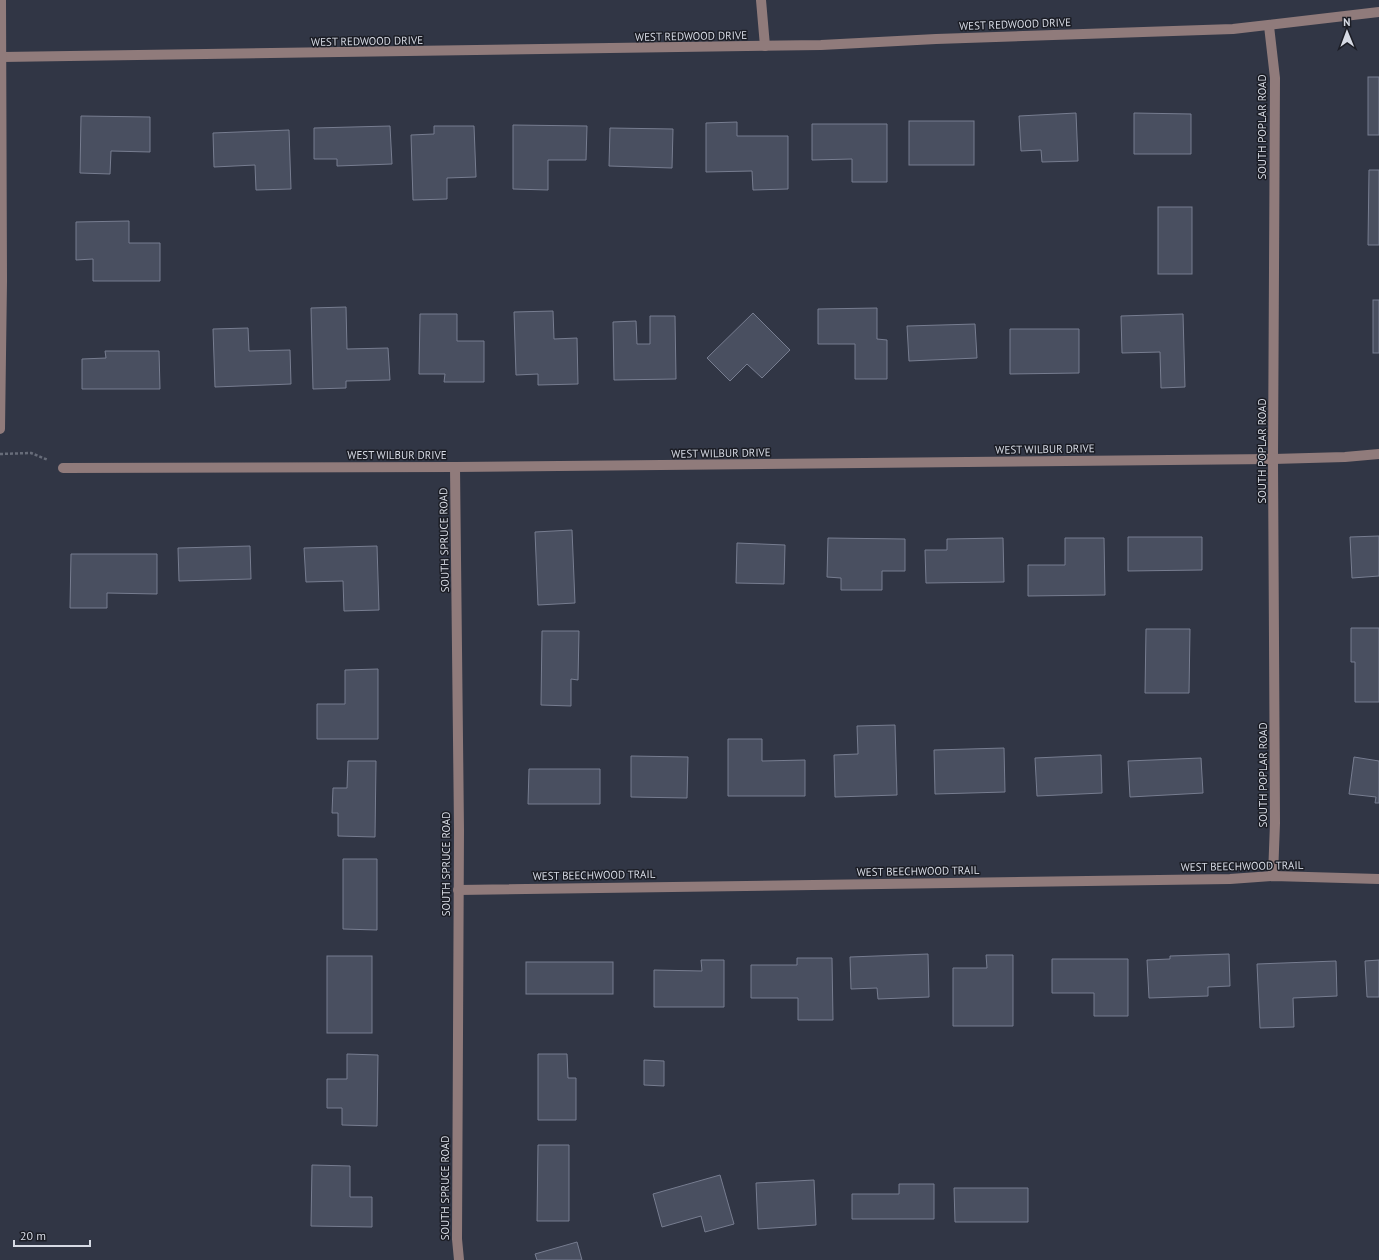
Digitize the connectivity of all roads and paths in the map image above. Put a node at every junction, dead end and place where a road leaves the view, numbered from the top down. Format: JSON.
{"nodes":[{"id":1,"x":1,"y":0,"type":"edge"},
{"id":2,"x":761,"y":0,"type":"edge"},
{"id":3,"x":1379,"y":12,"type":"edge"},
{"id":4,"x":1268,"y":26,"type":"junction"},
{"id":5,"x":765,"y":46,"type":"junction"},
{"id":6,"x":2,"y":57,"type":"junction"},
{"id":7,"x":0,"y":429,"type":"edge"},
{"id":8,"x":0,"y":454,"type":"edge"},
{"id":9,"x":1379,"y":454,"type":"edge"},
{"id":10,"x":1273,"y":459,"type":"junction"},
{"id":11,"x":455,"y":467,"type":"junction"},
{"id":12,"x":63,"y":468,"type":"joint"},
{"id":13,"x":1273,"y":876,"type":"junction"},
{"id":14,"x":1379,"y":879,"type":"edge"},
{"id":15,"x":458,"y":890,"type":"junction"},
{"id":16,"x":459,"y":1260,"type":"edge"}],
"edges":[{"from":1,"to":6,"type":"street"},
{"from":2,"to":5,"type":"street"},
{"from":3,"to":4,"type":"street","name":"WEST REDWOOD DRIVE"},
{"from":4,"to":5,"type":"street","name":"WEST REDWOOD DRIVE"},
{"from":4,"to":10,"type":"street","name":"SOUTH POPLAR ROAD"},
{"from":5,"to":6,"type":"street","name":"WEST REDWOOD DRIVE"},
{"from":6,"to":7,"type":"street"},
{"from":8,"to":12,"type":"path"},
{"from":9,"to":10,"type":"street","name":"WEST WILBUR DRIVE"},
{"from":10,"to":11,"type":"street","name":"WEST WILBUR DRIVE"},
{"from":10,"to":13,"type":"street","name":"SOUTH POPLAR ROAD"},
{"from":11,"to":12,"type":"street","name":"WEST WILBUR DRIVE"},
{"from":11,"to":15,"type":"street","name":"SOUTH SPRUCE ROAD"},
{"from":13,"to":14,"type":"street","name":"WEST BEECHWOOD TRAIL"},
{"from":13,"to":15,"type":"street","name":"WEST BEECHWOOD TRAIL"},
{"from":15,"to":16,"type":"street","name":"SOUTH SPRUCE ROAD"}]}
